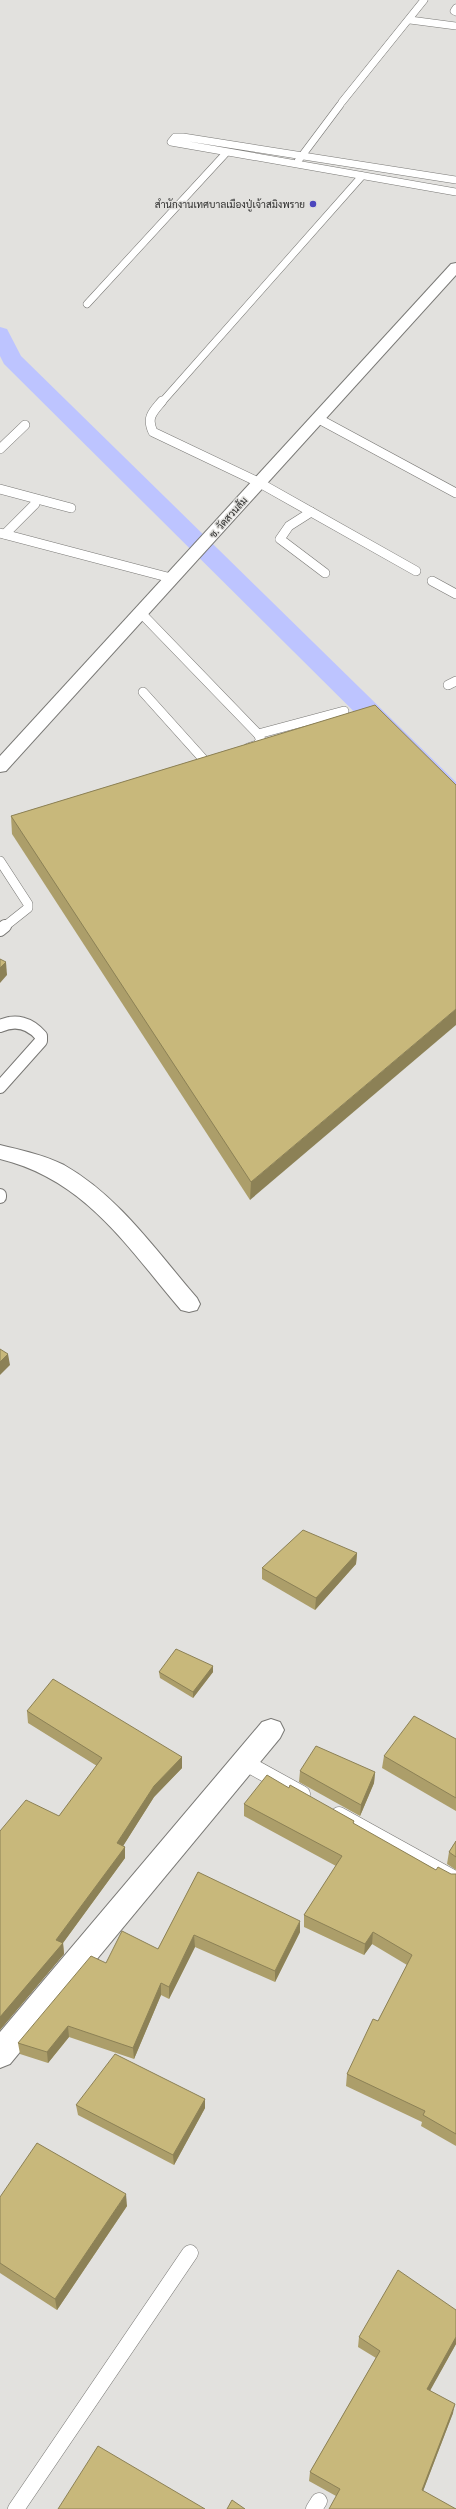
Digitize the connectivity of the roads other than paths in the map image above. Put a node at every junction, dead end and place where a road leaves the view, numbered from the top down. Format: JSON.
{"nodes":[{"id":1,"x":424,"y":0,"type":"edge"},
{"id":2,"x":456,"y":8,"type":"edge"},
{"id":3,"x":456,"y":12,"type":"edge"},
{"id":4,"x":410,"y":20,"type":"junction"},
{"id":5,"x":456,"y":26,"type":"edge"},
{"id":6,"x":226,"y":153,"type":"junction"},
{"id":7,"x":302,"y":155,"type":"junction"},
{"id":8,"x":294,"y":165,"type":"junction"},
{"id":9,"x":362,"y":176,"type":"junction"},
{"id":10,"x":455,"y":177,"type":"edge"},
{"id":11,"x":442,"y":190,"type":"junction"},
{"id":12,"x":456,"y":192,"type":"edge"},
{"id":13,"x":456,"y":267,"type":"edge"},
{"id":14,"x":87,"y":304,"type":"dead end"},
{"id":15,"x":317,"y":418,"type":"junction"},
{"id":16,"x":25,"y":425,"type":"dead end"},
{"id":17,"x":0,"y":449,"type":"edge"},
{"id":18,"x":258,"y":482,"type":"junction"},
{"id":19,"x":0,"y":489,"type":"edge"},
{"id":20,"x":456,"y":493,"type":"edge"},
{"id":21,"x":35,"y":504,"type":"dead end"},
{"id":22,"x":72,"y":508,"type":"dead end"},
{"id":23,"x":311,"y":512,"type":"junction"},
{"id":24,"x":2,"y":533,"type":"edge"},
{"id":25,"x":416,"y":571,"type":"dead end"},
{"id":26,"x":325,"y":573,"type":"dead end"},
{"id":27,"x":171,"y":578,"type":"junction"},
{"id":28,"x":432,"y":581,"type":"dead end"},
{"id":29,"x":456,"y":594,"type":"edge"},
{"id":30,"x":140,"y":612,"type":"junction"},
{"id":31,"x":143,"y":692,"type":"dead end"},
{"id":32,"x":344,"y":711,"type":"dead end"},
{"id":33,"x":258,"y":734,"type":"junction"},
{"id":34,"x":235,"y":752,"type":"edge"},
{"id":35,"x":190,"y":765,"type":"edge"},
{"id":36,"x":0,"y":767,"type":"edge"},
{"id":37,"x":0,"y":861,"type":"edge"},
{"id":38,"x":10,"y":877,"type":"junction"},
{"id":39,"x":0,"y":884,"type":"edge"},
{"id":40,"x":0,"y":930,"type":"edge"},
{"id":41,"x":0,"y":1026,"type":"edge"},
{"id":42,"x":0,"y":1086,"type":"edge"},
{"id":43,"x":0,"y":1152,"type":"edge"},
{"id":44,"x":189,"y":1304,"type":"dead end"},
{"id":45,"x":271,"y":1730,"type":"dead end"},
{"id":46,"x":244,"y":1762,"type":"junction"},
{"id":47,"x":314,"y":1800,"type":"edge"},
{"id":48,"x":328,"y":1808,"type":"edge"},
{"id":49,"x":453,"y":1878,"type":"edge"},
{"id":50,"x":0,"y":2054,"type":"edge"},
{"id":51,"x":190,"y":2253,"type":"dead end"},
{"id":52,"x":16,"y":2509,"type":"edge"}],
"edges":[{"from":1,"to":4,"type":"lane"},
{"from":2,"to":3,"type":"lane"},
{"from":4,"to":5,"type":"lane"},
{"from":4,"to":7,"type":"lane"},
{"from":6,"to":7,"type":"lane"},
{"from":6,"to":8,"type":"lane"},
{"from":6,"to":14,"type":"lane"},
{"from":7,"to":8,"type":"lane"},
{"from":7,"to":10,"type":"lane"},
{"from":8,"to":9,"type":"lane"},
{"from":9,"to":11,"type":"lane"},
{"from":9,"to":18,"type":"lane"},
{"from":10,"to":11,"type":"lane"},
{"from":11,"to":12,"type":"lane"},
{"from":13,"to":15,"type":"street","name":"ซ. วัดสวนส้ม"},
{"from":15,"to":18,"type":"street","name":"ซ. วัดสวนส้ม"},
{"from":15,"to":20,"type":"lane"},
{"from":16,"to":17,"type":"lane"},
{"from":18,"to":23,"type":"lane"},
{"from":18,"to":27,"type":"street","name":"ซ. วัดสวนส้ม"},
{"from":19,"to":22,"type":"lane"},
{"from":21,"to":24,"type":"lane"},
{"from":23,"to":25,"type":"lane"},
{"from":23,"to":26,"type":"lane"},
{"from":24,"to":27,"type":"lane"},
{"from":27,"to":30,"type":"street","name":"ซ. วัดสวนส้ม"},
{"from":28,"to":29,"type":"lane"},
{"from":30,"to":33,"type":"lane"},
{"from":30,"to":36,"type":"street","name":"ซ. วัดสวนส้ม"},
{"from":31,"to":35,"type":"lane"},
{"from":32,"to":33,"type":"lane"},
{"from":33,"to":34,"type":"lane"},
{"from":37,"to":38,"type":"lane"},
{"from":38,"to":39,"type":"lane"},
{"from":38,"to":40,"type":"lane"},
{"from":41,"to":42,"type":"lane"},
{"from":43,"to":44,"type":"street"},
{"from":45,"to":46,"type":"street"},
{"from":46,"to":47,"type":"lane"},
{"from":46,"to":50,"type":"street"},
{"from":48,"to":49,"type":"lane"},
{"from":51,"to":52,"type":"lane"}]}
